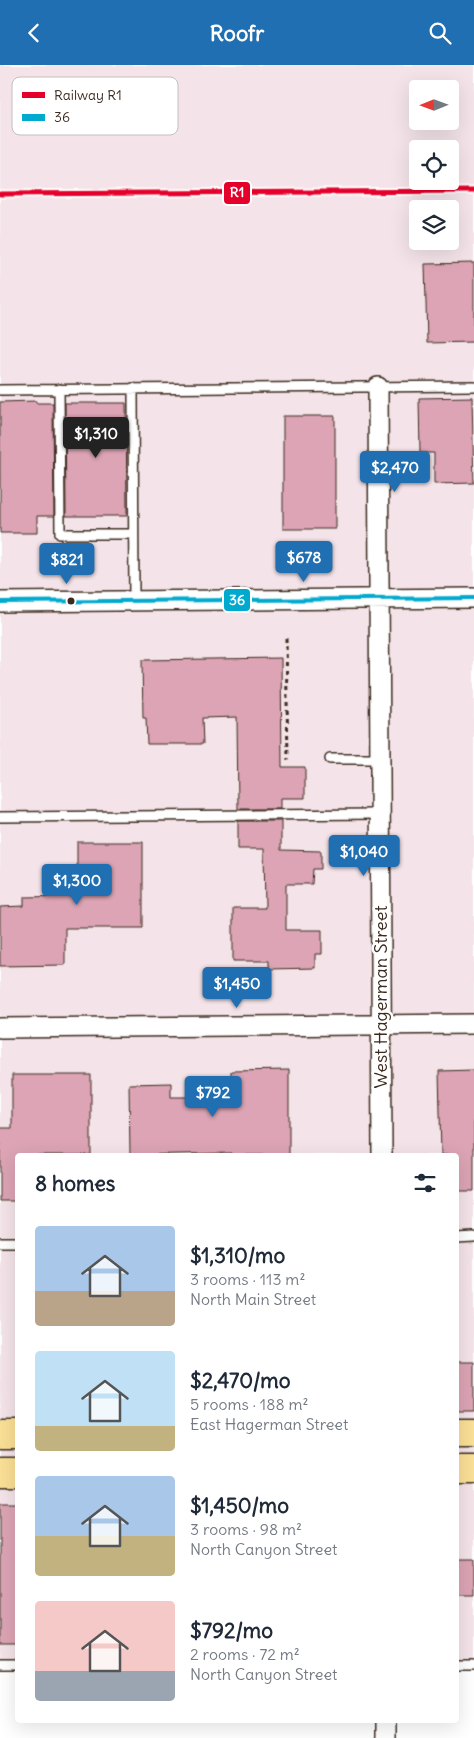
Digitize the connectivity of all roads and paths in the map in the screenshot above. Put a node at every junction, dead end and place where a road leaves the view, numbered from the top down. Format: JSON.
{"nodes":[{"id":1,"x":474,"y":386,"type":"edge"},
{"id":2,"x":378,"y":387,"type":"junction"},
{"id":3,"x":134,"y":388,"type":"junction"},
{"id":4,"x":59,"y":389,"type":"junction"},
{"id":5,"x":0,"y":390,"type":"edge"},
{"id":6,"x":133,"y":534,"type":"junction"},
{"id":7,"x":474,"y":598,"type":"edge"},
{"id":8,"x":378,"y":599,"type":"junction"},
{"id":9,"x":134,"y":601,"type":"junction"},
{"id":10,"x":0,"y":602,"type":"edge"},
{"id":11,"x":286,"y":638,"type":"dead end"},
{"id":12,"x":330,"y":759,"type":"dead end"},
{"id":13,"x":380,"y":759,"type":"junction"},
{"id":14,"x":288,"y":760,"type":"dead end"},
{"id":15,"x":381,"y":814,"type":"junction"},
{"id":16,"x":0,"y":817,"type":"edge"},
{"id":17,"x":474,"y":1024,"type":"edge"},
{"id":18,"x":381,"y":1025,"type":"junction"},
{"id":19,"x":0,"y":1028,"type":"edge"},
{"id":20,"x":382,"y":1153,"type":"edge"},
{"id":21,"x":459,"y":1237,"type":"edge"},
{"id":22,"x":474,"y":1237,"type":"edge"},
{"id":23,"x":0,"y":1242,"type":"edge"},
{"id":24,"x":15,"y":1242,"type":"edge"},
{"id":25,"x":459,"y":1433,"type":"edge"},
{"id":26,"x":474,"y":1433,"type":"edge"},
{"id":27,"x":0,"y":1435,"type":"edge"},
{"id":28,"x":15,"y":1435,"type":"edge"},
{"id":29,"x":459,"y":1470,"type":"edge"},
{"id":30,"x":474,"y":1470,"type":"edge"},
{"id":31,"x":0,"y":1472,"type":"edge"},
{"id":32,"x":15,"y":1472,"type":"edge"},
{"id":33,"x":0,"y":1665,"type":"edge"},
{"id":34,"x":15,"y":1665,"type":"edge"},
{"id":35,"x":459,"y":1666,"type":"edge"},
{"id":36,"x":474,"y":1666,"type":"edge"},
{"id":37,"x":386,"y":1723,"type":"edge"},
{"id":38,"x":386,"y":1738,"type":"edge"}],
"edges":[{"from":1,"to":2,"type":"lane"},
{"from":2,"to":3,"type":"lane"},
{"from":2,"to":8,"type":"street","name":"West Hagerman Street"},
{"from":3,"to":4,"type":"lane"},
{"from":3,"to":6,"type":"lane"},
{"from":4,"to":5,"type":"lane"},
{"from":4,"to":6,"type":"lane"},
{"from":6,"to":9,"type":"lane"},
{"from":7,"to":8,"type":"street"},
{"from":8,"to":9,"type":"street"},
{"from":8,"to":13,"type":"street","name":"West Hagerman Street"},
{"from":9,"to":10,"type":"street"},
{"from":11,"to":14,"type":"path"},
{"from":12,"to":13,"type":"lane"},
{"from":13,"to":15,"type":"street","name":"West Hagerman Street"},
{"from":15,"to":16,"type":"lane"},
{"from":15,"to":18,"type":"street","name":"West Hagerman Street"},
{"from":17,"to":18,"type":"street"},
{"from":18,"to":19,"type":"street"},
{"from":18,"to":20,"type":"street","name":"West Hagerman Street"},
{"from":21,"to":22,"type":"lane"},
{"from":23,"to":24,"type":"lane"},
{"from":25,"to":26,"type":"highway"},
{"from":27,"to":28,"type":"highway"},
{"from":29,"to":30,"type":"highway"},
{"from":31,"to":32,"type":"highway"},
{"from":33,"to":34,"type":"lane"},
{"from":35,"to":36,"type":"lane"},
{"from":37,"to":38,"type":"street"}]}
